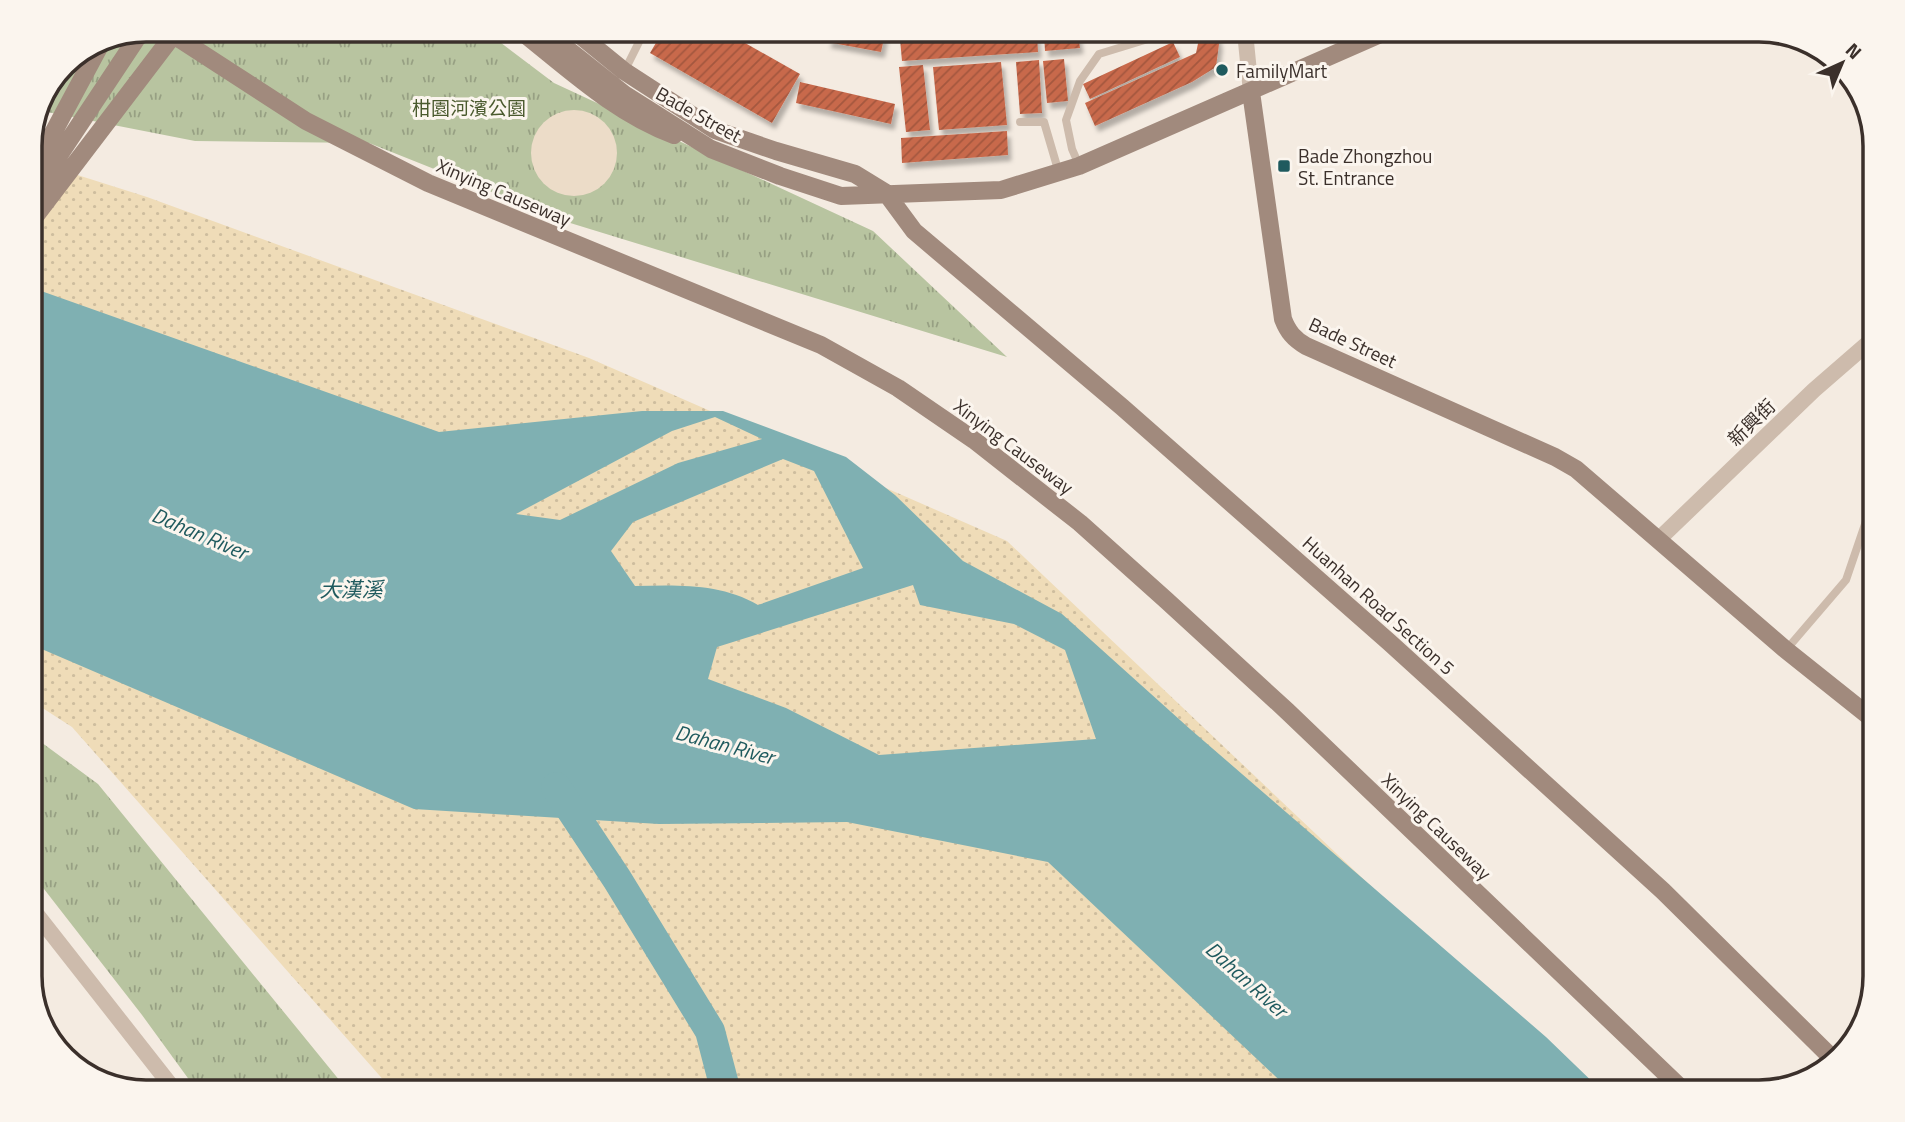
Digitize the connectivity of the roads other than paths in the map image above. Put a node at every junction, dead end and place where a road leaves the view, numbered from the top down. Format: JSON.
{"nodes":[{"id":1,"x":168,"y":42,"type":"edge"},
{"id":2,"x":184,"y":42,"type":"edge"},
{"id":3,"x":534,"y":42,"type":"edge"},
{"id":4,"x":559,"y":42,"type":"edge"},
{"id":5,"x":588,"y":42,"type":"edge"},
{"id":6,"x":639,"y":42,"type":"edge"},
{"id":7,"x":1138,"y":42,"type":"edge"},
{"id":8,"x":1246,"y":42,"type":"edge"},
{"id":9,"x":1363,"y":42,"type":"edge"},
{"id":10,"x":134,"y":43,"type":"edge"},
{"id":11,"x":94,"y":56,"type":"edge"},
{"id":12,"x":624,"y":71,"type":"junction"},
{"id":13,"x":1251,"y":92,"type":"junction"},
{"id":14,"x":1020,"y":122,"type":"dead end"},
{"id":15,"x":711,"y":149,"type":"junction"},
{"id":16,"x":42,"y":154,"type":"edge"},
{"id":17,"x":1079,"y":166,"type":"junction"},
{"id":18,"x":1059,"y":173,"type":"junction"},
{"id":19,"x":42,"y":181,"type":"edge"},
{"id":20,"x":886,"y":193,"type":"junction"},
{"id":21,"x":42,"y":207,"type":"edge"},
{"id":22,"x":1863,"y":347,"type":"edge"},
{"id":23,"x":1863,"y":530,"type":"edge"},
{"id":24,"x":1658,"y":540,"type":"junction"},
{"id":25,"x":1786,"y":650,"type":"junction"},
{"id":26,"x":1863,"y":711,"type":"edge"},
{"id":27,"x":42,"y":921,"type":"edge"},
{"id":28,"x":1828,"y":1054,"type":"edge"},
{"id":29,"x":167,"y":1080,"type":"edge"},
{"id":30,"x":1672,"y":1080,"type":"edge"}],
"edges":[{"from":1,"to":21,"type":"street"},
{"from":2,"to":30,"type":"street","name":"Xinying Causeway"},
{"from":3,"to":15,"type":"street"},
{"from":4,"to":15,"type":"street","name":"Bade Street"},
{"from":5,"to":12,"type":"street","name":"Bade Street"},
{"from":6,"to":12,"type":"lane"},
{"from":7,"to":17,"type":"lane"},
{"from":8,"to":13,"type":"street"},
{"from":9,"to":13,"type":"street"},
{"from":10,"to":19,"type":"street"},
{"from":11,"to":16,"type":"street"},
{"from":12,"to":20,"type":"street","name":"Bade Street"},
{"from":13,"to":17,"type":"street","name":"Bade Street"},
{"from":13,"to":24,"type":"street","name":"Bade Street"},
{"from":14,"to":18,"type":"lane"},
{"from":15,"to":20,"type":"street","name":"Bade Street"},
{"from":17,"to":18,"type":"street","name":"Bade Street"},
{"from":18,"to":20,"type":"street","name":"Bade Street"},
{"from":20,"to":28,"type":"street","name":"Huanhan Road Section 5"},
{"from":22,"to":24,"type":"street","name":"新興街"},
{"from":23,"to":25,"type":"lane"},
{"from":24,"to":25,"type":"street","name":"Bade Street"},
{"from":25,"to":26,"type":"street","name":"Bade Street"},
{"from":27,"to":29,"type":"street"}]}
